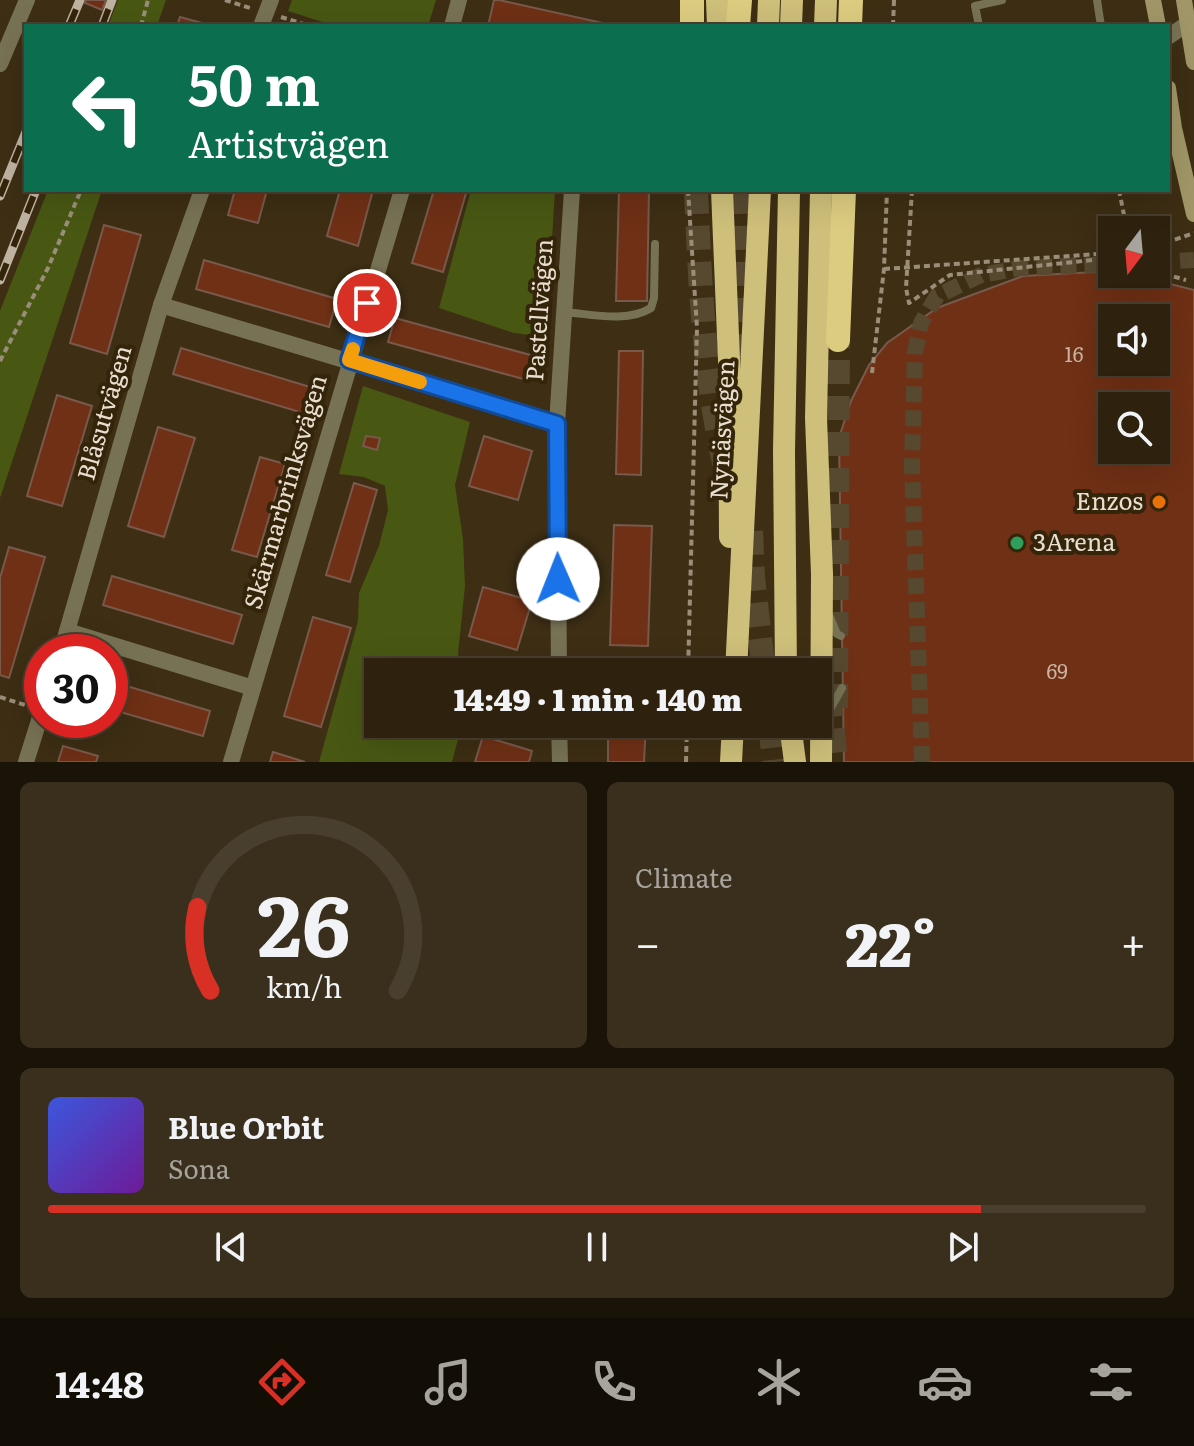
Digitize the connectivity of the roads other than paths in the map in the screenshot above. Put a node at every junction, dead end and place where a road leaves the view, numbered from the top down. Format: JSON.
{"nodes":[{"id":1,"x":27,"y":0,"type":"edge"},
{"id":2,"x":459,"y":0,"type":"edge"},
{"id":3,"x":692,"y":0,"type":"edge"},
{"id":4,"x":717,"y":0,"type":"edge"},
{"id":5,"x":740,"y":0,"type":"edge"},
{"id":6,"x":769,"y":0,"type":"edge"},
{"id":7,"x":792,"y":0,"type":"edge"},
{"id":8,"x":826,"y":0,"type":"edge"},
{"id":9,"x":851,"y":0,"type":"edge"},
{"id":10,"x":1002,"y":0,"type":"edge"},
{"id":11,"x":1097,"y":0,"type":"edge"},
{"id":12,"x":1153,"y":0,"type":"edge"},
{"id":13,"x":1184,"y":0,"type":"edge"},
{"id":14,"x":1191,"y":22,"type":"edge"},
{"id":15,"x":453,"y":24,"type":"edge"},
{"id":16,"x":692,"y":24,"type":"edge"},
{"id":17,"x":718,"y":24,"type":"edge"},
{"id":18,"x":738,"y":24,"type":"edge"},
{"id":19,"x":768,"y":24,"type":"edge"},
{"id":20,"x":791,"y":24,"type":"edge"},
{"id":21,"x":825,"y":24,"type":"edge"},
{"id":22,"x":850,"y":24,"type":"edge"},
{"id":23,"x":979,"y":24,"type":"edge"},
{"id":24,"x":1101,"y":24,"type":"edge"},
{"id":25,"x":1158,"y":24,"type":"edge"},
{"id":26,"x":1170,"y":36,"type":"edge"},
{"id":27,"x":1194,"y":62,"type":"edge"},
{"id":28,"x":0,"y":64,"type":"edge"},
{"id":29,"x":1170,"y":101,"type":"edge"},
{"id":30,"x":201,"y":192,"type":"edge"},
{"id":31,"x":401,"y":192,"type":"edge"},
{"id":32,"x":572,"y":192,"type":"edge"},
{"id":33,"x":722,"y":192,"type":"edge"},
{"id":34,"x":760,"y":192,"type":"edge"},
{"id":35,"x":789,"y":192,"type":"edge"},
{"id":36,"x":821,"y":192,"type":"edge"},
{"id":37,"x":844,"y":192,"type":"edge"},
{"id":38,"x":1194,"y":214,"type":"edge"},
{"id":39,"x":655,"y":244,"type":"dead end"},
{"id":40,"x":161,"y":305,"type":"junction"},
{"id":41,"x":564,"y":312,"type":"junction"},
{"id":42,"x":838,"y":340,"type":"tunnel mouth"},
{"id":43,"x":349,"y":360,"type":"junction"},
{"id":44,"x":557,"y":424,"type":"junction"},
{"id":45,"x":822,"y":574,"type":"junction"},
{"id":46,"x":67,"y":631,"type":"junction"},
{"id":47,"x":66,"y":634,"type":"edge"},
{"id":48,"x":841,"y":636,"type":"dead end"},
{"id":49,"x":559,"y":658,"type":"edge"},
{"id":50,"x":733,"y":658,"type":"edge"},
{"id":51,"x":734,"y":658,"type":"edge"},
{"id":52,"x":786,"y":658,"type":"edge"},
{"id":53,"x":821,"y":658,"type":"edge"},
{"id":54,"x":253,"y":688,"type":"junction"},
{"id":55,"x":842,"y":688,"type":"dead end"},
{"id":56,"x":832,"y":709,"type":"edge"},
{"id":57,"x":34,"y":738,"type":"edge"},
{"id":58,"x":559,"y":738,"type":"edge"},
{"id":59,"x":732,"y":738,"type":"edge"},
{"id":60,"x":783,"y":738,"type":"edge"},
{"id":61,"x":792,"y":738,"type":"edge"},
{"id":62,"x":821,"y":738,"type":"edge"},
{"id":63,"x":731,"y":758,"type":"edge"},
{"id":64,"x":26,"y":762,"type":"edge"},
{"id":65,"x":231,"y":762,"type":"edge"},
{"id":66,"x":560,"y":762,"type":"edge"},
{"id":67,"x":782,"y":762,"type":"edge"},
{"id":68,"x":795,"y":762,"type":"edge"},
{"id":69,"x":821,"y":762,"type":"edge"}],
"edges":[{"from":1,"to":28,"type":"street"},
{"from":2,"to":15,"type":"street"},
{"from":3,"to":16,"type":"highway"},
{"from":4,"to":17,"type":"highway"},
{"from":5,"to":18,"type":"highway"},
{"from":6,"to":19,"type":"highway"},
{"from":7,"to":20,"type":"highway"},
{"from":8,"to":21,"type":"highway"},
{"from":9,"to":22,"type":"highway"},
{"from":10,"to":23,"type":"lane"},
{"from":11,"to":24,"type":"lane"},
{"from":12,"to":25,"type":"main road"},
{"from":13,"to":14,"type":"main road"},
{"from":14,"to":26,"type":"street"},
{"from":14,"to":27,"type":"main road"},
{"from":29,"to":38,"type":"main road"},
{"from":30,"to":40,"type":"street","name":"Blåsutvägen"},
{"from":31,"to":43,"type":"street","name":"Skärmarbrinksvägen"},
{"from":32,"to":41,"type":"street","name":"Pastellvägen"},
{"from":33,"to":50,"type":"highway"},
{"from":34,"to":51,"type":"highway","name":"Nynäsvägen"},
{"from":35,"to":52,"type":"highway"},
{"from":36,"to":45,"type":"highway"},
{"from":37,"to":42,"type":"highway"},
{"from":39,"to":41,"type":"lane"},
{"from":40,"to":43,"type":"street"},
{"from":40,"to":46,"type":"street","name":"Blåsutvägen"},
{"from":41,"to":44,"type":"street","name":"Pastellvägen"},
{"from":43,"to":44,"type":"street"},
{"from":43,"to":54,"type":"street","name":"Skärmarbrinksvägen"},
{"from":44,"to":49,"type":"street","name":"Pastellvägen"},
{"from":45,"to":48,"type":"lane"},
{"from":45,"to":53,"type":"highway"},
{"from":46,"to":47,"type":"street","name":"Blåsutvägen"},
{"from":46,"to":54,"type":"street"},
{"from":54,"to":65,"type":"street","name":"Skärmarbrinksvägen"},
{"from":55,"to":56,"type":"lane"},
{"from":57,"to":64,"type":"street"},
{"from":58,"to":66,"type":"street"},
{"from":59,"to":63,"type":"highway"},
{"from":60,"to":67,"type":"highway"},
{"from":61,"to":68,"type":"highway"},
{"from":62,"to":69,"type":"highway"}]}
